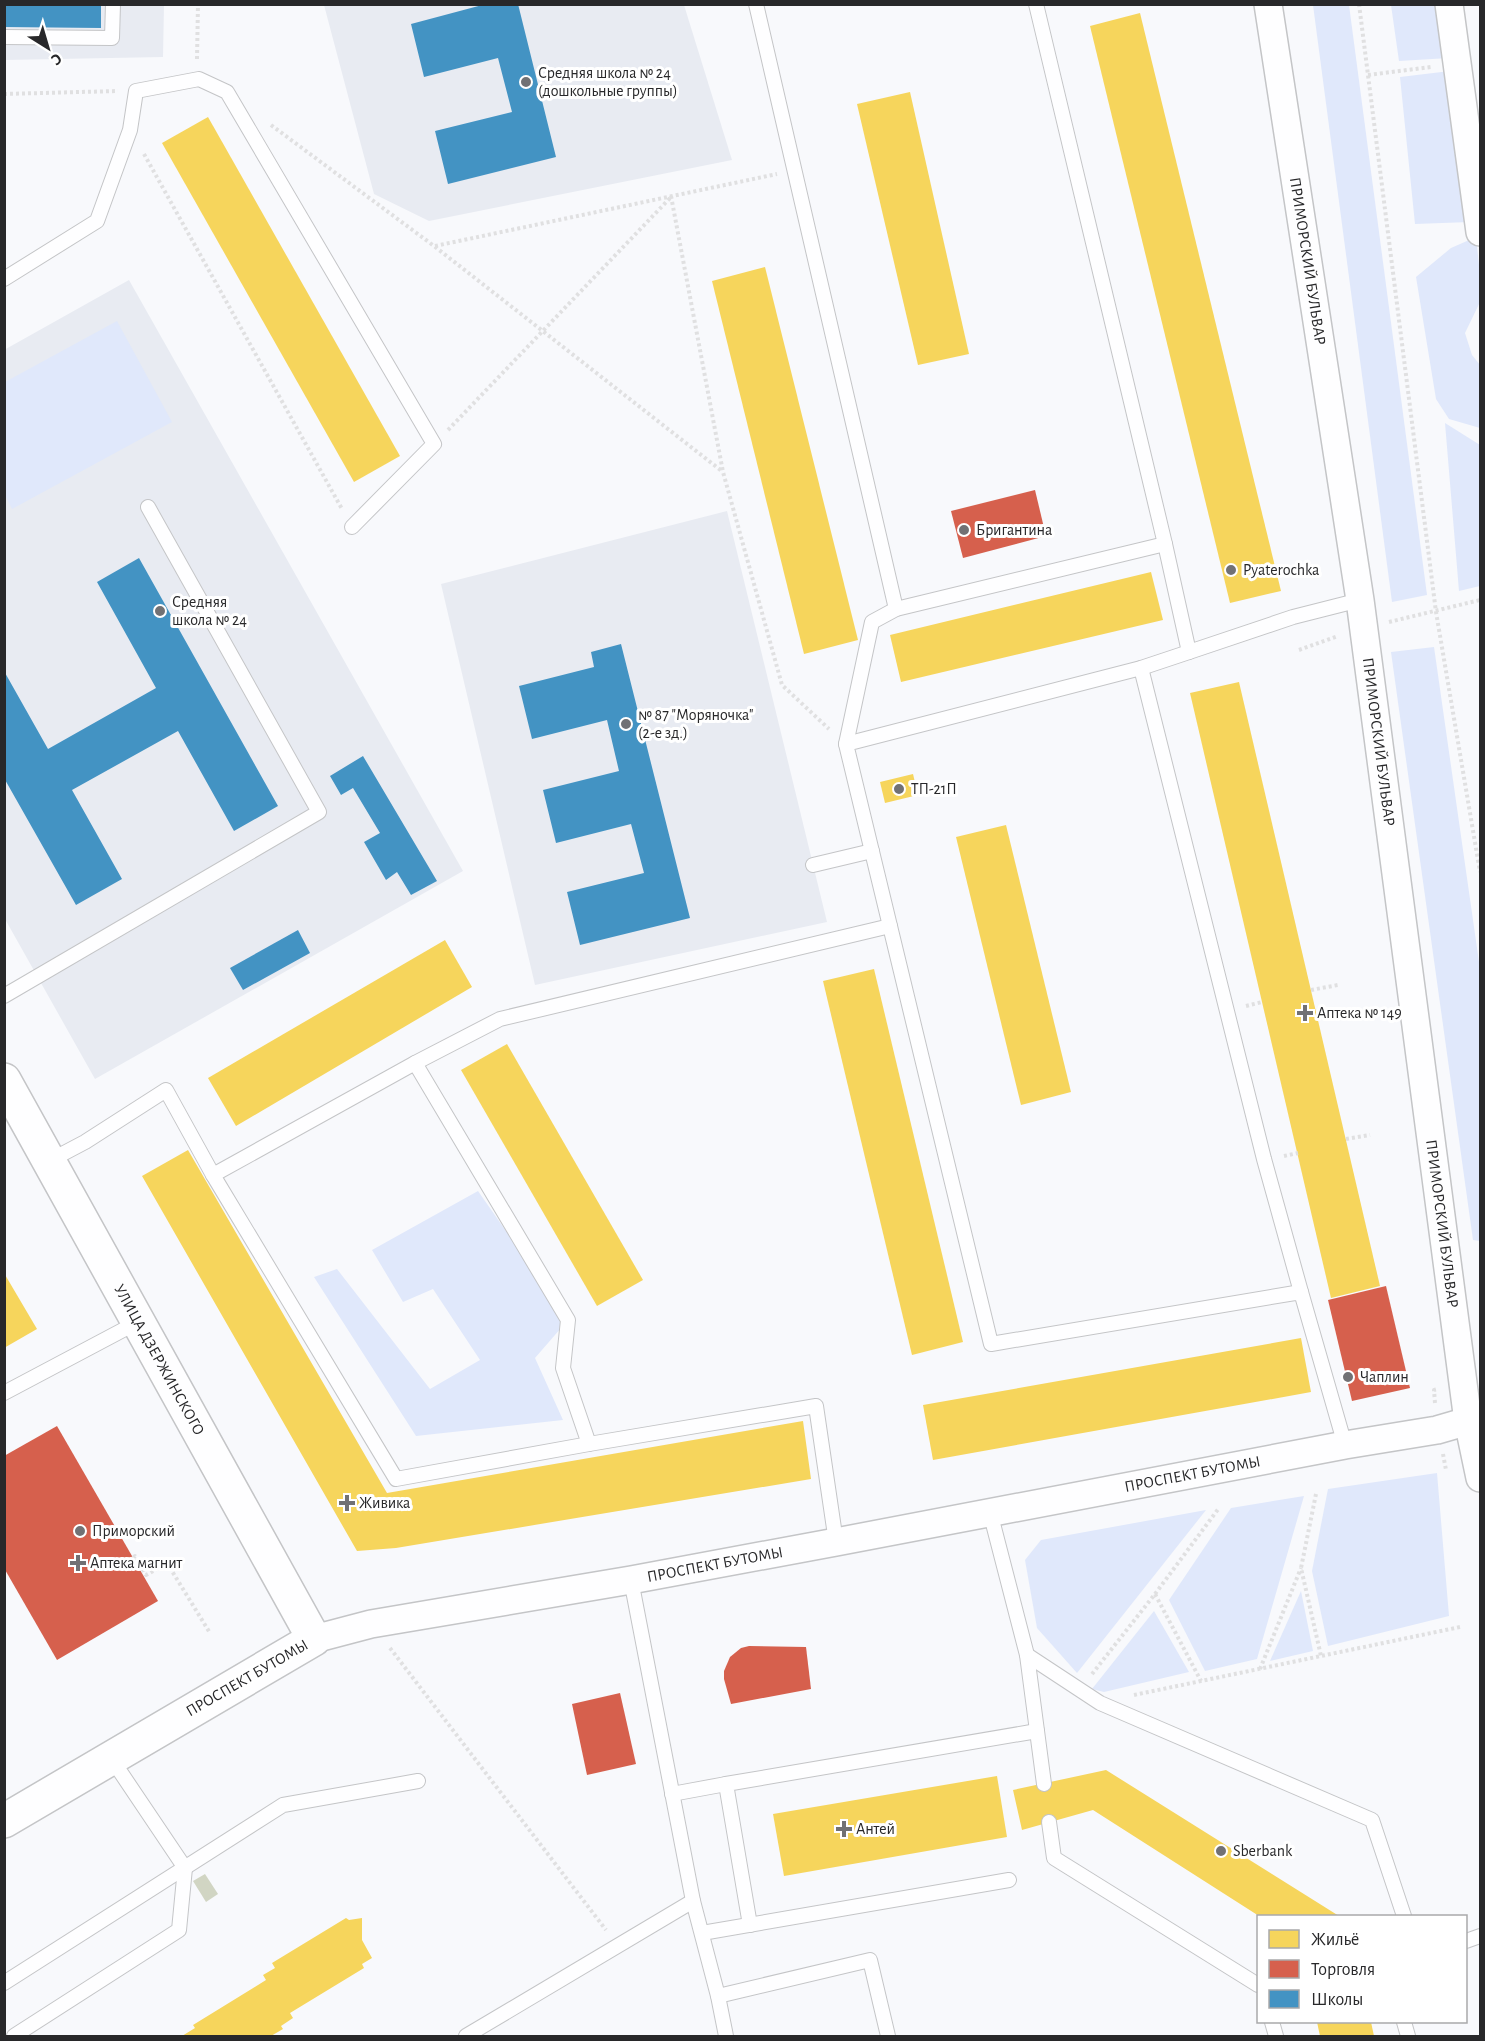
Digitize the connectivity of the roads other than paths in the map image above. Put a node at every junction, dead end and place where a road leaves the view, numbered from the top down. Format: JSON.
{"nodes":[{"id":1,"x":113,"y":4,"type":"edge"},
{"id":2,"x":756,"y":4,"type":"edge"},
{"id":3,"x":1036,"y":4,"type":"edge"},
{"id":4,"x":1268,"y":4,"type":"edge"},
{"id":5,"x":1449,"y":4,"type":"edge"},
{"id":6,"x":4,"y":37,"type":"edge"},
{"id":7,"x":1480,"y":232,"type":"edge"},
{"id":8,"x":4,"y":279,"type":"edge"},
{"id":9,"x":148,"y":507,"type":"dead end"},
{"id":10,"x":352,"y":527,"type":"road end"},
{"id":11,"x":1165,"y":544,"type":"junction"},
{"id":12,"x":1360,"y":600,"type":"junction"},
{"id":13,"x":896,"y":609,"type":"junction"},
{"id":14,"x":1189,"y":652,"type":"junction"},
{"id":15,"x":1141,"y":668,"type":"junction"},
{"id":16,"x":846,"y":744,"type":"junction"},
{"id":17,"x":872,"y":852,"type":"junction"},
{"id":18,"x":813,"y":865,"type":"dead end"},
{"id":19,"x":890,"y":926,"type":"junction"},
{"id":20,"x":4,"y":996,"type":"edge"},
{"id":21,"x":415,"y":1062,"type":"junction"},
{"id":22,"x":4,"y":1080,"type":"edge"},
{"id":23,"x":49,"y":1161,"type":"junction"},
{"id":24,"x":213,"y":1175,"type":"junction"},
{"id":25,"x":1301,"y":1292,"type":"junction"},
{"id":26,"x":138,"y":1322,"type":"junction"},
{"id":27,"x":4,"y":1393,"type":"edge"},
{"id":28,"x":1468,"y":1421,"type":"junction"},
{"id":29,"x":589,"y":1444,"type":"junction"},
{"id":30,"x":1345,"y":1445,"type":"junction"},
{"id":31,"x":1480,"y":1478,"type":"edge"},
{"id":32,"x":990,"y":1512,"type":"junction"},
{"id":33,"x":836,"y":1542,"type":"junction"},
{"id":34,"x":631,"y":1580,"type":"junction"},
{"id":35,"x":314,"y":1639,"type":"junction"},
{"id":36,"x":1027,"y":1655,"type":"junction"},
{"id":37,"x":1037,"y":1731,"type":"junction"},
{"id":38,"x":111,"y":1758,"type":"junction"},
{"id":39,"x":418,"y":1781,"type":"dead end"},
{"id":40,"x":726,"y":1784,"type":"junction"},
{"id":41,"x":1044,"y":1784,"type":"dead end"},
{"id":42,"x":672,"y":1794,"type":"junction"},
{"id":43,"x":4,"y":1821,"type":"edge"},
{"id":44,"x":1049,"y":1822,"type":"dead end"},
{"id":45,"x":185,"y":1868,"type":"junction"},
{"id":46,"x":1009,"y":1881,"type":"dead end"},
{"id":47,"x":693,"y":1902,"type":"junction"},
{"id":48,"x":1403,"y":1915,"type":"edge"},
{"id":49,"x":750,"y":1925,"type":"junction"},
{"id":50,"x":702,"y":1933,"type":"junction"},
{"id":51,"x":4,"y":1983,"type":"edge"},
{"id":52,"x":1257,"y":1984,"type":"edge"},
{"id":53,"x":718,"y":1996,"type":"junction"},
{"id":54,"x":14,"y":2037,"type":"edge"},
{"id":55,"x":466,"y":2037,"type":"edge"},
{"id":56,"x":726,"y":2037,"type":"edge"},
{"id":57,"x":888,"y":2037,"type":"edge"}],
"edges":[{"from":1,"to":6,"type":"lane"},
{"from":2,"to":13,"type":"lane"},
{"from":3,"to":11,"type":"lane"},
{"from":4,"to":12,"type":"street","name":"ПРИМОРСКИЙ БУЛЬВАР"},
{"from":5,"to":7,"type":"street"},
{"from":8,"to":10,"type":"lane"},
{"from":9,"to":20,"type":"lane"},
{"from":11,"to":13,"type":"lane"},
{"from":11,"to":14,"type":"lane"},
{"from":12,"to":14,"type":"lane"},
{"from":12,"to":28,"type":"street","name":"ПРИМОРСКИЙ БУЛЬВАР"},
{"from":13,"to":16,"type":"lane"},
{"from":14,"to":15,"type":"lane"},
{"from":15,"to":16,"type":"lane"},
{"from":15,"to":25,"type":"lane"},
{"from":16,"to":17,"type":"lane"},
{"from":17,"to":18,"type":"lane"},
{"from":17,"to":19,"type":"lane"},
{"from":19,"to":21,"type":"lane"},
{"from":19,"to":25,"type":"lane"},
{"from":21,"to":24,"type":"lane"},
{"from":21,"to":29,"type":"lane"},
{"from":22,"to":23,"type":"street","name":"УЛИЦА ДЗЕРЖИНСКОГО"},
{"from":23,"to":24,"type":"lane"},
{"from":23,"to":26,"type":"street","name":"УЛИЦА ДЗЕРЖИНСКОГО"},
{"from":24,"to":29,"type":"lane"},
{"from":25,"to":30,"type":"lane"},
{"from":26,"to":27,"type":"lane"},
{"from":26,"to":35,"type":"street","name":"УЛИЦА ДЗЕРЖИНСКОГО"},
{"from":28,"to":30,"type":"street","name":"ПРОСПЕКТ БУТОМЫ"},
{"from":28,"to":31,"type":"street","name":"ПРИМОРСКИЙ БУЛЬВАР"},
{"from":29,"to":33,"type":"lane"},
{"from":30,"to":32,"type":"street","name":"ПРОСПЕКТ БУТОМЫ"},
{"from":32,"to":33,"type":"street","name":"ПРОСПЕКТ БУТОМЫ"},
{"from":32,"to":36,"type":"lane"},
{"from":33,"to":34,"type":"street","name":"ПРОСПЕКТ БУТОМЫ"},
{"from":34,"to":35,"type":"street","name":"ПРОСПЕКТ БУТОМЫ"},
{"from":34,"to":42,"type":"lane"},
{"from":35,"to":38,"type":"street","name":"ПРОСПЕКТ БУТОМЫ"},
{"from":36,"to":37,"type":"lane"},
{"from":36,"to":48,"type":"lane"},
{"from":37,"to":40,"type":"lane"},
{"from":37,"to":41,"type":"lane"},
{"from":38,"to":43,"type":"street","name":"ПРОСПЕКТ БУТОМЫ"},
{"from":38,"to":45,"type":"lane"},
{"from":39,"to":45,"type":"lane"},
{"from":40,"to":42,"type":"lane"},
{"from":40,"to":49,"type":"lane"},
{"from":42,"to":47,"type":"lane"},
{"from":44,"to":52,"type":"lane"},
{"from":45,"to":51,"type":"lane"},
{"from":45,"to":54,"type":"lane"},
{"from":46,"to":49,"type":"lane"},
{"from":47,"to":50,"type":"lane"},
{"from":47,"to":55,"type":"lane"},
{"from":49,"to":50,"type":"lane"},
{"from":50,"to":53,"type":"lane"},
{"from":53,"to":56,"type":"lane"},
{"from":53,"to":57,"type":"lane"}]}
